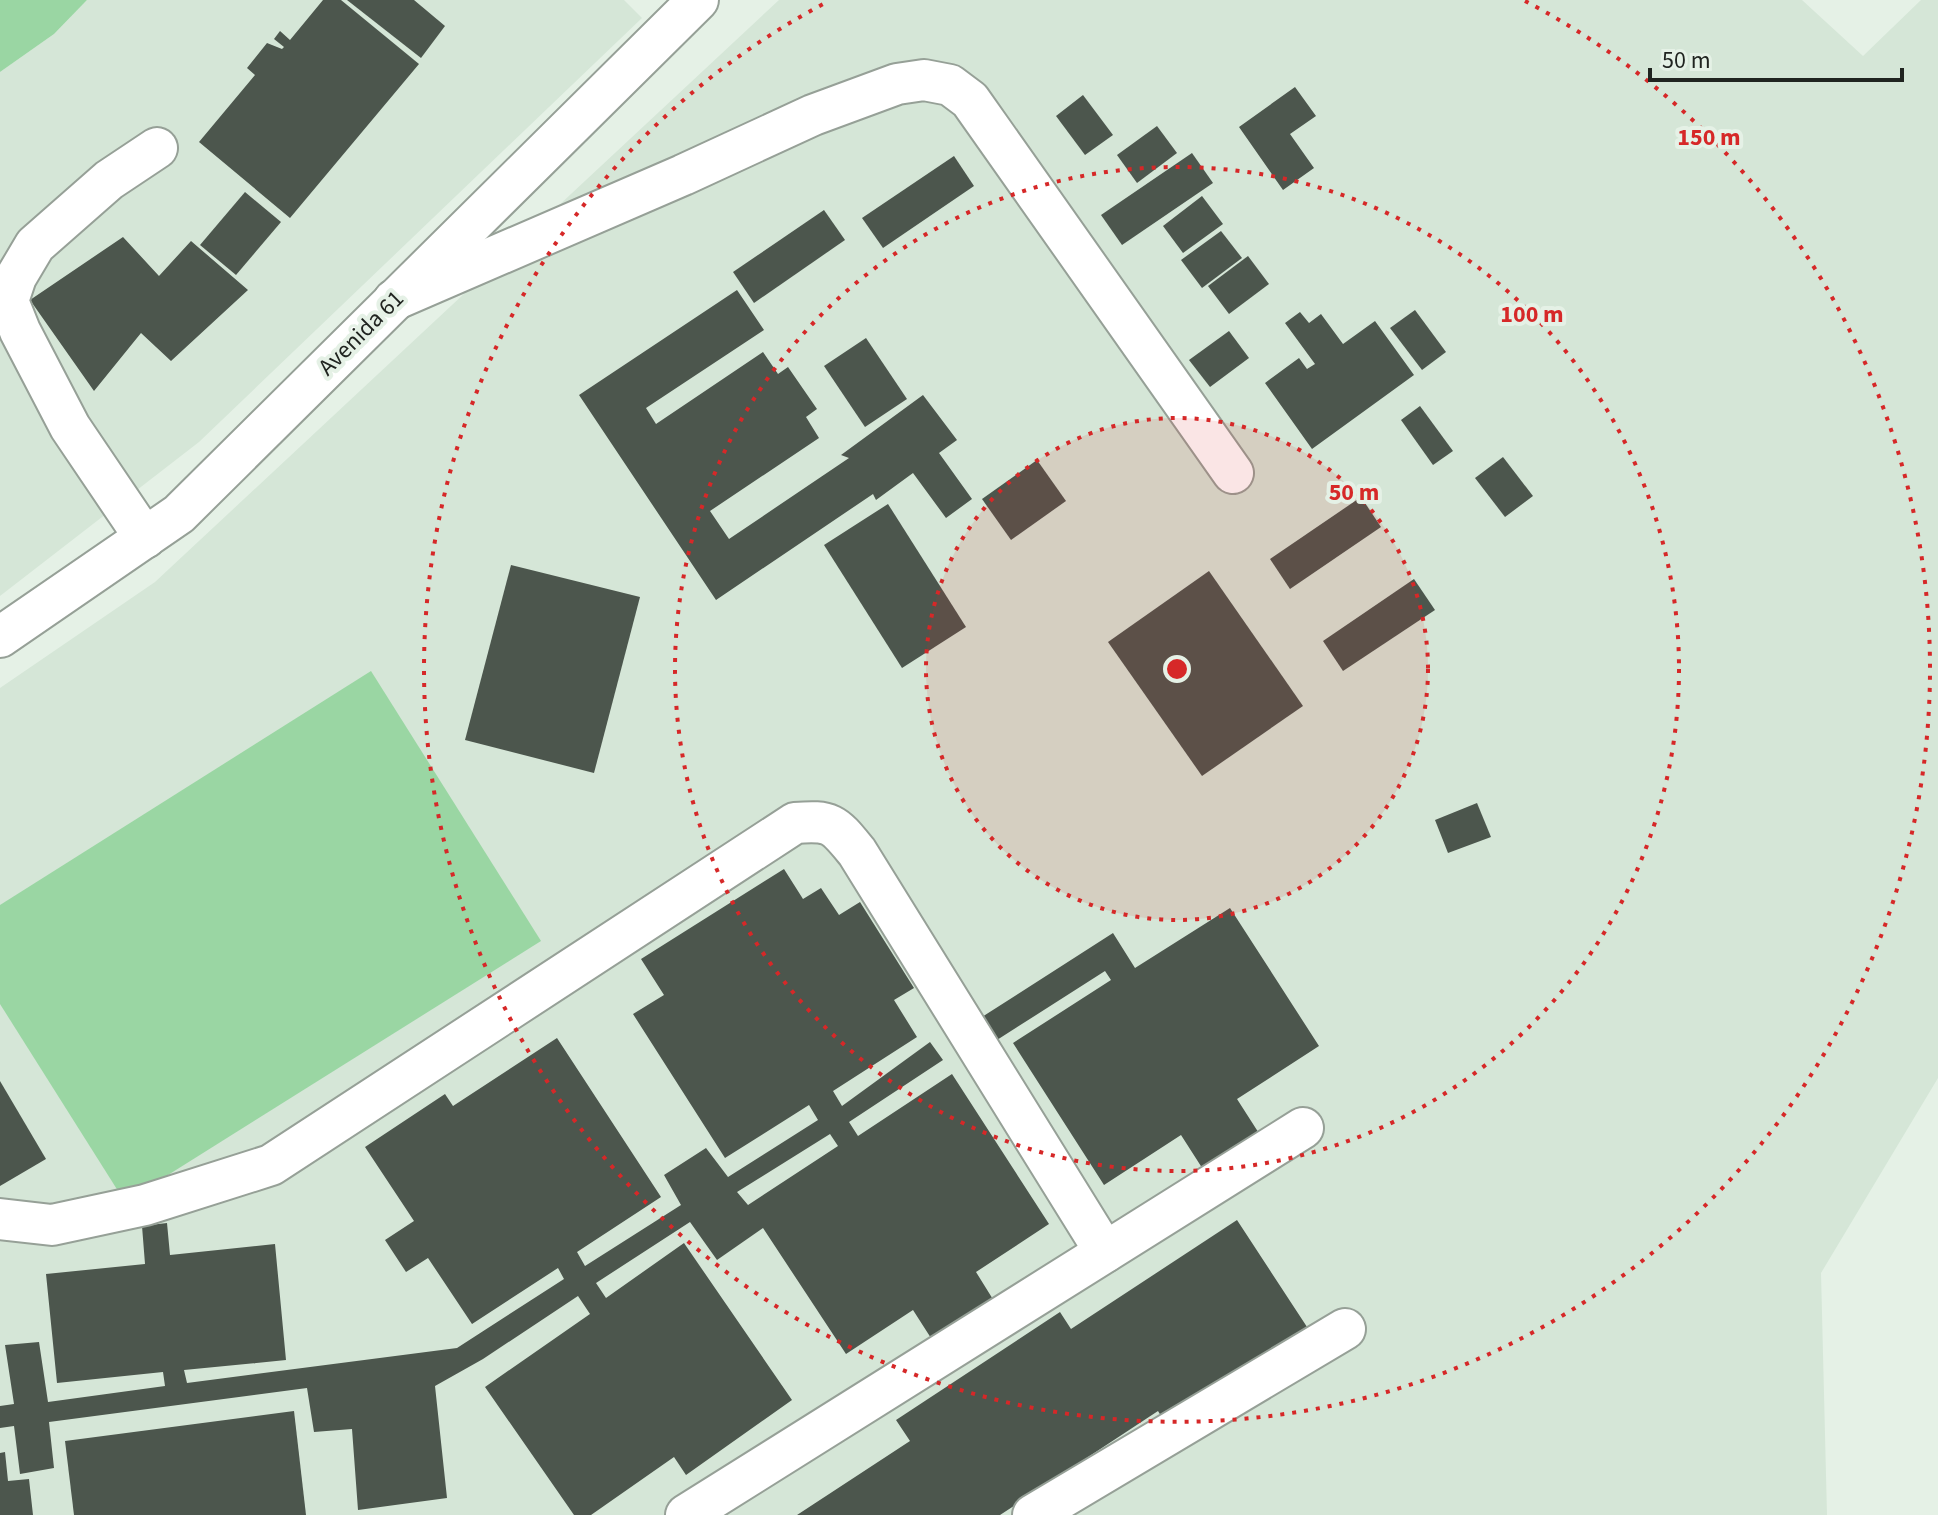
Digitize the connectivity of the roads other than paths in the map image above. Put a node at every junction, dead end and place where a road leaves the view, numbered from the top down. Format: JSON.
{"nodes":[{"id":1,"x":698,"y":0,"type":"edge"},
{"id":2,"x":157,"y":148,"type":"dead end"},
{"id":3,"x":394,"y":300,"type":"junction"},
{"id":4,"x":1233,"y":473,"type":"dead end"},
{"id":5,"x":145,"y":538,"type":"junction"},
{"id":6,"x":0,"y":637,"type":"edge"},
{"id":7,"x":1303,"y":1128,"type":"dead end"},
{"id":8,"x":0,"y":1219,"type":"edge"},
{"id":9,"x":1105,"y":1252,"type":"junction"},
{"id":10,"x":1345,"y":1329,"type":"dead end"},
{"id":11,"x":686,"y":1515,"type":"edge"},
{"id":12,"x":1033,"y":1515,"type":"edge"}],
"edges":[{"from":1,"to":3,"type":"street","name":"Avenida 61"},
{"from":2,"to":5,"type":"street"},
{"from":3,"to":4,"type":"street"},
{"from":3,"to":5,"type":"street","name":"Avenida 61"},
{"from":5,"to":6,"type":"street","name":"Avenida 61"},
{"from":7,"to":9,"type":"street"},
{"from":8,"to":9,"type":"street"},
{"from":9,"to":11,"type":"street"},
{"from":10,"to":12,"type":"street"}]}
